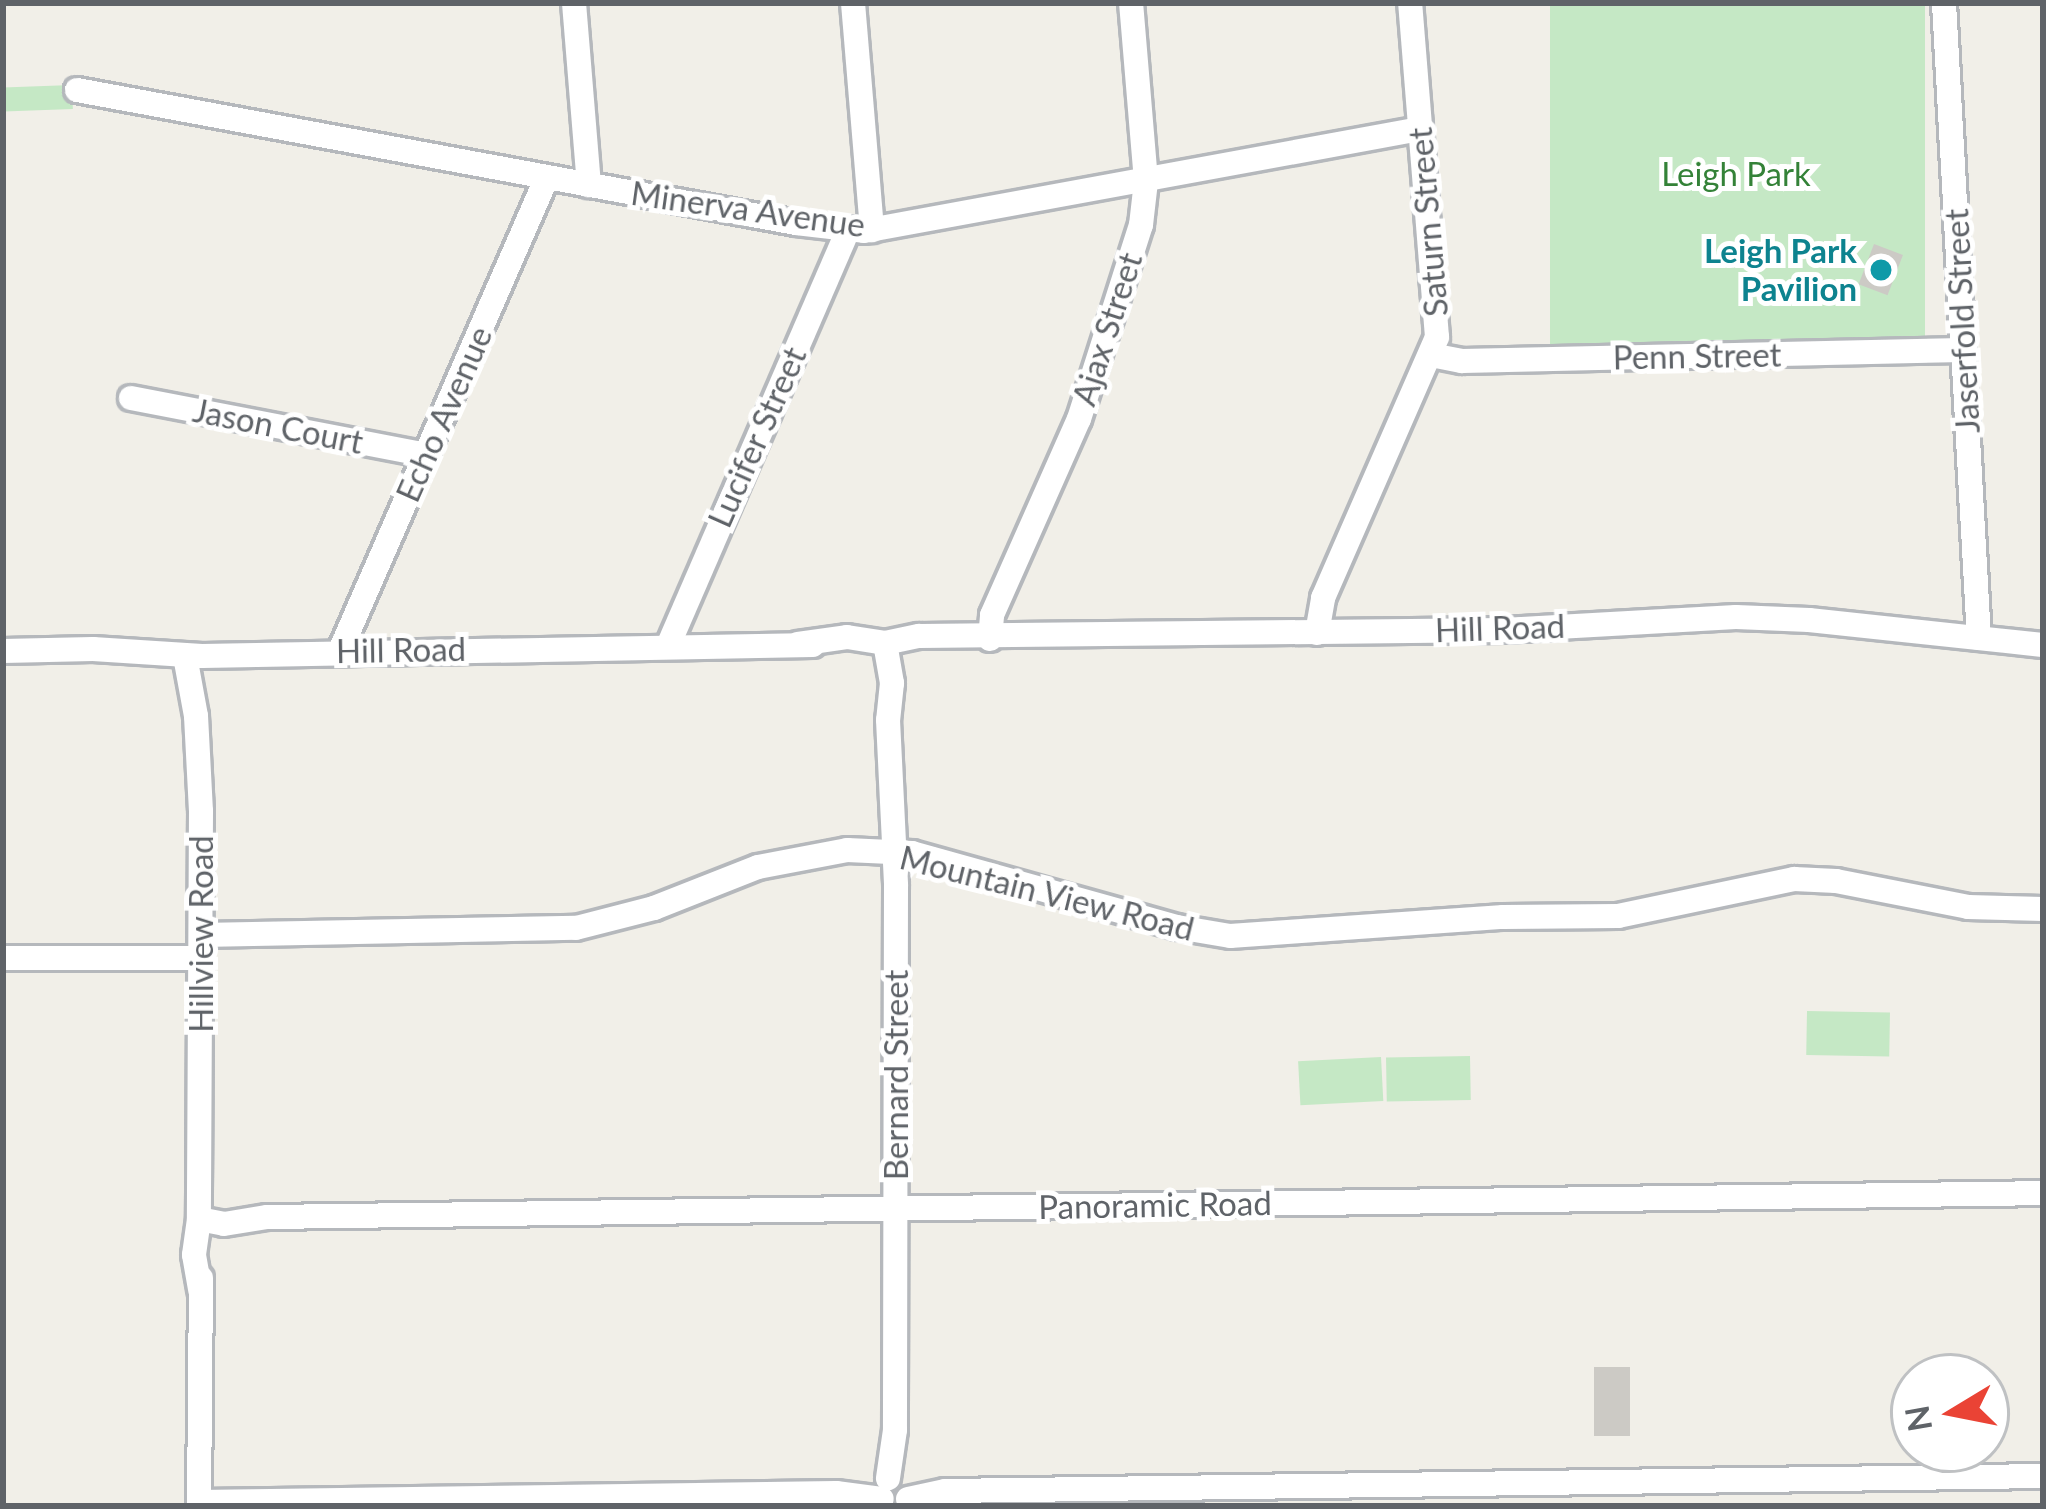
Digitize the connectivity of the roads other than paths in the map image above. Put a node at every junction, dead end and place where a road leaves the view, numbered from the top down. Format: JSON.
{"nodes":[{"id":1,"x":574,"y":3,"type":"edge"},
{"id":2,"x":853,"y":3,"type":"edge"},
{"id":3,"x":1131,"y":3,"type":"edge"},
{"id":4,"x":1410,"y":3,"type":"edge"},
{"id":5,"x":1944,"y":3,"type":"edge"},
{"id":6,"x":77,"y":90,"type":"dead end"},
{"id":7,"x":1420,"y":129,"type":"junction"},
{"id":8,"x":547,"y":177,"type":"junction"},
{"id":9,"x":1146,"y":181,"type":"junction"},
{"id":10,"x":589,"y":185,"type":"junction"},
{"id":11,"x":860,"y":230,"type":"junction"},
{"id":12,"x":1964,"y":350,"type":"junction"},
{"id":13,"x":1431,"y":355,"type":"junction"},
{"id":14,"x":131,"y":398,"type":"dead end"},
{"id":15,"x":426,"y":455,"type":"junction"},
{"id":16,"x":1317,"y":633,"type":"junction"},
{"id":17,"x":1979,"y":638,"type":"junction"},
{"id":18,"x":990,"y":639,"type":"junction"},
{"id":19,"x":668,"y":646,"type":"junction"},
{"id":20,"x":2043,"y":646,"type":"edge"},
{"id":21,"x":3,"y":651,"type":"edge"},
{"id":22,"x":340,"y":651,"type":"junction"},
{"id":23,"x":885,"y":652,"type":"junction"},
{"id":24,"x":194,"y":656,"type":"junction"},
{"id":25,"x":895,"y":852,"type":"junction"},
{"id":26,"x":2043,"y":909,"type":"edge"},
{"id":27,"x":201,"y":946,"type":"junction"},
{"id":28,"x":3,"y":958,"type":"edge"},
{"id":29,"x":2043,"y":1193,"type":"edge"},
{"id":30,"x":896,"y":1208,"type":"junction"},
{"id":31,"x":208,"y":1218,"type":"junction"},
{"id":32,"x":2043,"y":1476,"type":"edge"},
{"id":33,"x":895,"y":1494,"type":"edge"},
{"id":34,"x":199,"y":1504,"type":"edge"}],
"edges":[{"from":1,"to":10,"type":"street"},
{"from":2,"to":11,"type":"street","name":"Lucifer Street"},
{"from":3,"to":9,"type":"street","name":"Ajax Street"},
{"from":4,"to":7,"type":"street","name":"Saturn Street"},
{"from":5,"to":12,"type":"street","name":"Jaserfold Street"},
{"from":6,"to":8,"type":"street","name":"Minerva Avenue"},
{"from":7,"to":9,"type":"street","name":"Minerva Avenue"},
{"from":7,"to":13,"type":"street","name":"Saturn Street"},
{"from":8,"to":10,"type":"street","name":"Minerva Avenue"},
{"from":8,"to":15,"type":"street","name":"Echo Avenue"},
{"from":9,"to":11,"type":"street","name":"Minerva Avenue"},
{"from":9,"to":18,"type":"street","name":"Ajax Street"},
{"from":10,"to":11,"type":"street","name":"Minerva Avenue"},
{"from":11,"to":19,"type":"street","name":"Lucifer Street"},
{"from":12,"to":13,"type":"street","name":"Penn Street"},
{"from":12,"to":17,"type":"street","name":"Jaserfold Street"},
{"from":13,"to":16,"type":"street","name":"Saturn Street"},
{"from":14,"to":15,"type":"street","name":"Jason Court"},
{"from":15,"to":22,"type":"street","name":"Echo Avenue"},
{"from":16,"to":17,"type":"street","name":"Hill Road"},
{"from":16,"to":18,"type":"street","name":"Hill Road"},
{"from":17,"to":20,"type":"street","name":"Hill Road"},
{"from":18,"to":23,"type":"street","name":"Hill Road"},
{"from":19,"to":22,"type":"street","name":"Hill Road"},
{"from":19,"to":23,"type":"street","name":"Hill Road"},
{"from":21,"to":24,"type":"street","name":"Hill Road"},
{"from":22,"to":24,"type":"street","name":"Hill Road"},
{"from":23,"to":25,"type":"street","name":"Bernard Street"},
{"from":24,"to":27,"type":"street","name":"Hillview Road"},
{"from":25,"to":26,"type":"street","name":"Mountain View Road"},
{"from":25,"to":27,"type":"street","name":"Mountain View Road"},
{"from":25,"to":30,"type":"street","name":"Bernard Street"},
{"from":27,"to":28,"type":"street","name":"Mountain View Road"},
{"from":27,"to":31,"type":"street","name":"Hillview Road"},
{"from":29,"to":30,"type":"street","name":"Panoramic Road"},
{"from":30,"to":31,"type":"street","name":"Panoramic Road"},
{"from":30,"to":33,"type":"street","name":"Bernard Street"},
{"from":31,"to":34,"type":"street","name":"Hillview Road"},
{"from":32,"to":33,"type":"street"},
{"from":33,"to":34,"type":"street"}]}
